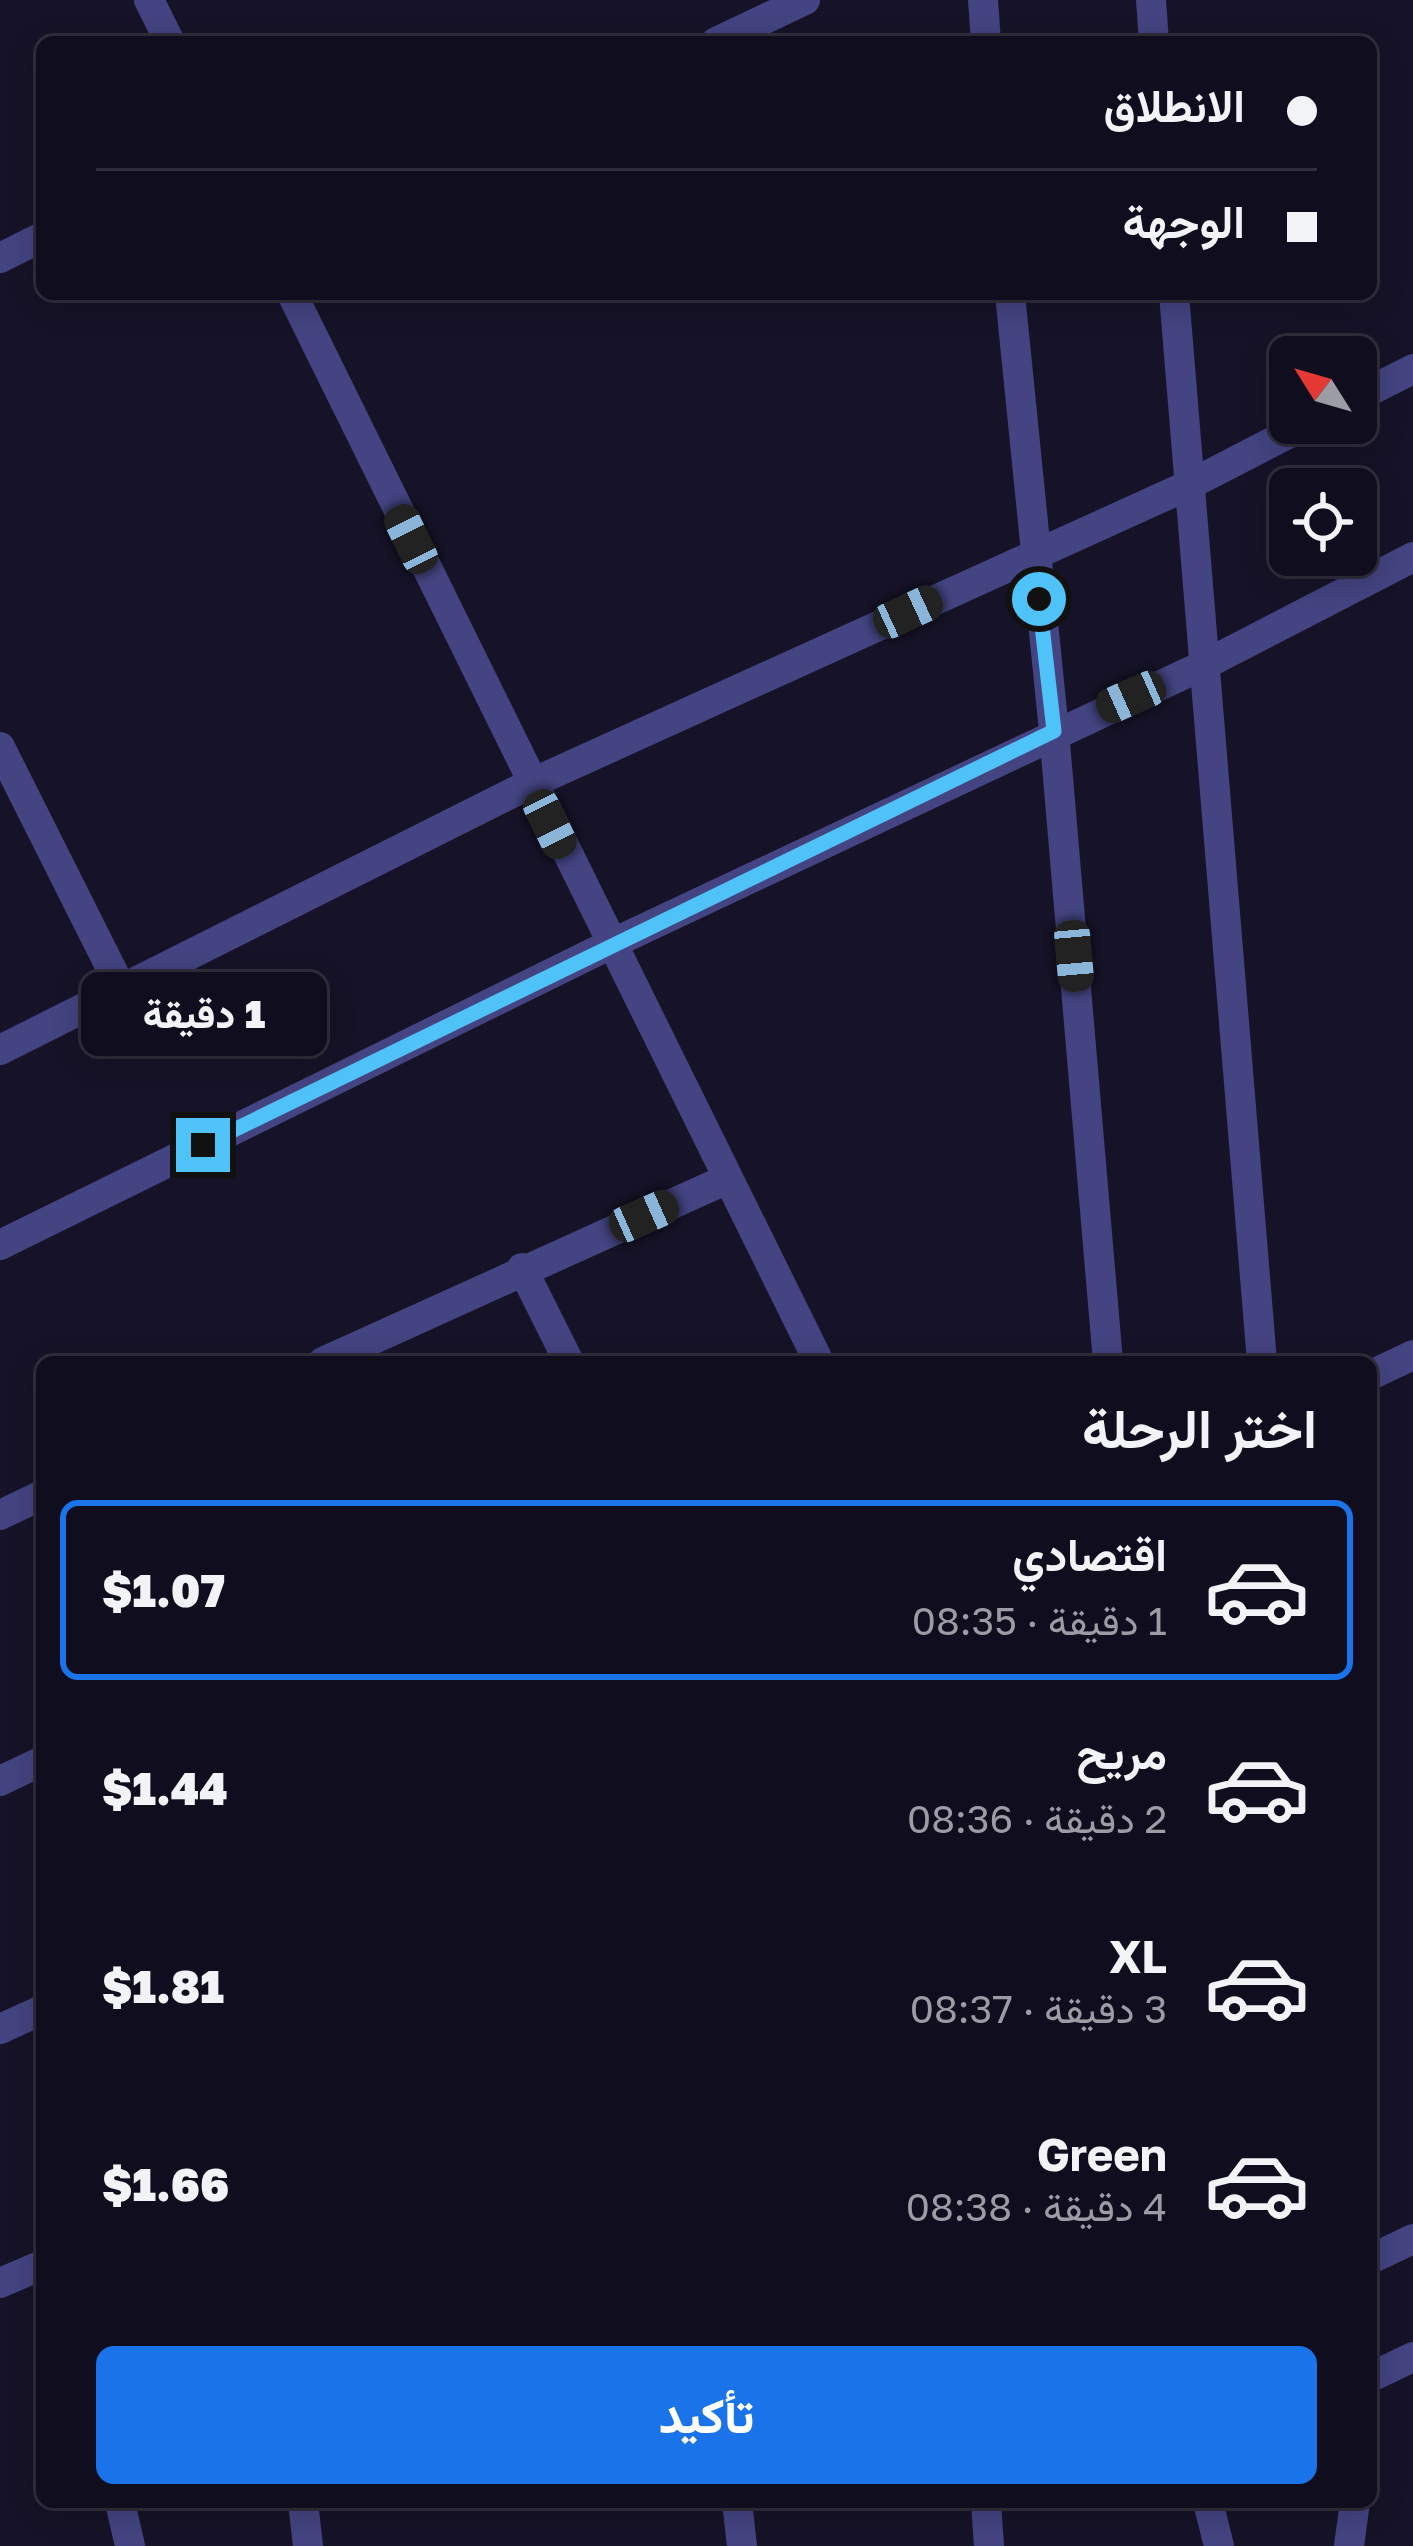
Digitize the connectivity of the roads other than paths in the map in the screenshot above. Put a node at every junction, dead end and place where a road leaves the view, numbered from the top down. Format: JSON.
{"nodes":[{"id":1,"x":149,"y":0,"type":"edge"},
{"id":2,"x":805,"y":0,"type":"edge"},
{"id":3,"x":982,"y":0,"type":"edge"},
{"id":4,"x":1151,"y":0,"type":"edge"},
{"id":5,"x":167,"y":36,"type":"edge"},
{"id":6,"x":729,"y":36,"type":"edge"},
{"id":7,"x":985,"y":36,"type":"edge"},
{"id":8,"x":1154,"y":36,"type":"edge"},
{"id":9,"x":36,"y":240,"type":"edge"},
{"id":10,"x":0,"y":258,"type":"edge"},
{"id":11,"x":295,"y":300,"type":"edge"},
{"id":12,"x":1011,"y":300,"type":"edge"},
{"id":13,"x":1174,"y":300,"type":"edge"},
{"id":14,"x":1413,"y":369,"type":"edge"},
{"id":15,"x":1377,"y":387,"type":"edge"},
{"id":16,"x":1269,"y":444,"type":"edge"},
{"id":17,"x":1189,"y":485,"type":"junction"},
{"id":18,"x":1034,"y":555,"type":"junction"},
{"id":19,"x":1413,"y":556,"type":"edge"},
{"id":20,"x":1208,"y":663,"type":"junction"},
{"id":21,"x":1054,"y":731,"type":"junction"},
{"id":22,"x":0,"y":746,"type":"edge"},
{"id":23,"x":530,"y":784,"type":"junction"},
{"id":24,"x":609,"y":945,"type":"junction"},
{"id":25,"x":122,"y":992,"type":"junction"},
{"id":26,"x":0,"y":1050,"type":"edge"},
{"id":27,"x":725,"y":1180,"type":"junction"},
{"id":28,"x":0,"y":1245,"type":"edge"},
{"id":29,"x":522,"y":1268,"type":"junction"},
{"id":30,"x":1413,"y":1354,"type":"edge"},
{"id":31,"x":338,"y":1356,"type":"edge"},
{"id":32,"x":566,"y":1356,"type":"edge"},
{"id":33,"x":816,"y":1356,"type":"edge"},
{"id":34,"x":1107,"y":1356,"type":"edge"},
{"id":35,"x":1262,"y":1356,"type":"edge"},
{"id":36,"x":1377,"y":1372,"type":"edge"},
{"id":37,"x":36,"y":1498,"type":"edge"},
{"id":38,"x":0,"y":1515,"type":"edge"},
{"id":39,"x":36,"y":1764,"type":"edge"},
{"id":40,"x":0,"y":1781,"type":"edge"},
{"id":41,"x":36,"y":2013,"type":"edge"},
{"id":42,"x":0,"y":2029,"type":"edge"},
{"id":43,"x":1413,"y":2239,"type":"edge"},
{"id":44,"x":1377,"y":2256,"type":"edge"},
{"id":45,"x":36,"y":2268,"type":"edge"},
{"id":46,"x":0,"y":2283,"type":"edge"},
{"id":47,"x":1413,"y":2356,"type":"edge"},
{"id":48,"x":1377,"y":2374,"type":"edge"},
{"id":49,"x":121,"y":2508,"type":"edge"},
{"id":50,"x":304,"y":2508,"type":"edge"},
{"id":51,"x":738,"y":2508,"type":"edge"},
{"id":52,"x":986,"y":2508,"type":"edge"},
{"id":53,"x":1210,"y":2508,"type":"edge"},
{"id":54,"x":1354,"y":2508,"type":"edge"},
{"id":55,"x":130,"y":2546,"type":"edge"},
{"id":56,"x":308,"y":2546,"type":"edge"},
{"id":57,"x":742,"y":2546,"type":"edge"},
{"id":58,"x":989,"y":2546,"type":"edge"},
{"id":59,"x":1219,"y":2546,"type":"edge"},
{"id":60,"x":1348,"y":2546,"type":"edge"}],
"edges":[{"from":1,"to":5,"type":"street"},
{"from":2,"to":6,"type":"street"},
{"from":3,"to":7,"type":"street"},
{"from":4,"to":8,"type":"street"},
{"from":9,"to":10,"type":"street"},
{"from":11,"to":23,"type":"street"},
{"from":12,"to":18,"type":"street"},
{"from":13,"to":17,"type":"street"},
{"from":14,"to":15,"type":"street"},
{"from":16,"to":17,"type":"street"},
{"from":17,"to":18,"type":"street"},
{"from":17,"to":20,"type":"street"},
{"from":18,"to":21,"type":"street"},
{"from":18,"to":23,"type":"street"},
{"from":19,"to":20,"type":"street"},
{"from":20,"to":21,"type":"street"},
{"from":20,"to":35,"type":"street"},
{"from":21,"to":24,"type":"street"},
{"from":21,"to":34,"type":"street"},
{"from":22,"to":25,"type":"street"},
{"from":23,"to":24,"type":"street"},
{"from":23,"to":25,"type":"street"},
{"from":24,"to":27,"type":"street"},
{"from":24,"to":28,"type":"street"},
{"from":25,"to":26,"type":"street"},
{"from":27,"to":29,"type":"street"},
{"from":27,"to":33,"type":"street"},
{"from":29,"to":31,"type":"street"},
{"from":29,"to":32,"type":"street"},
{"from":30,"to":36,"type":"street"},
{"from":37,"to":38,"type":"street"},
{"from":39,"to":40,"type":"street"},
{"from":41,"to":42,"type":"street"},
{"from":43,"to":44,"type":"street"},
{"from":45,"to":46,"type":"street"},
{"from":47,"to":48,"type":"street"},
{"from":49,"to":55,"type":"street"},
{"from":50,"to":56,"type":"street"},
{"from":51,"to":57,"type":"street"},
{"from":52,"to":58,"type":"street"},
{"from":53,"to":59,"type":"street"},
{"from":54,"to":60,"type":"street"}]}
